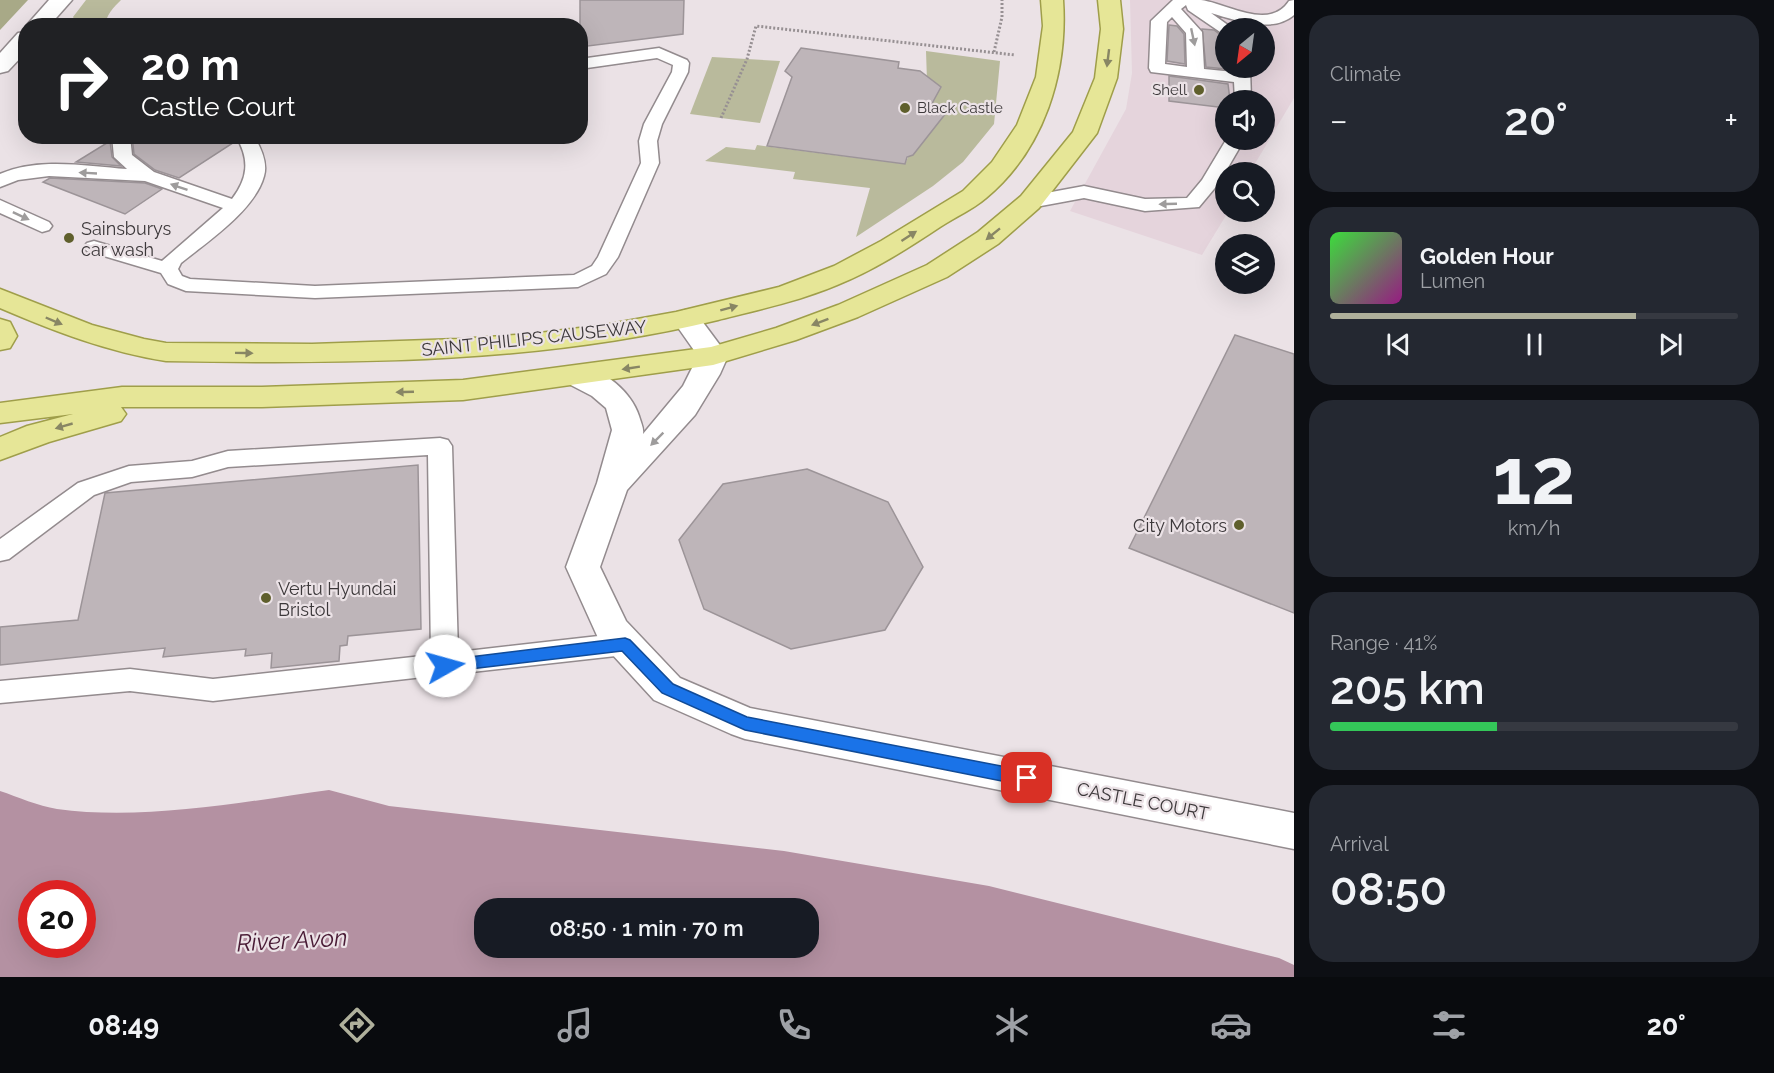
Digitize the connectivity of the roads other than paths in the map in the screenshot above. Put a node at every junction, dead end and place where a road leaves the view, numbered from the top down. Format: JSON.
{"nodes":[{"id":1,"x":61,"y":0,"type":"edge"},
{"id":2,"x":1052,"y":0,"type":"edge"},
{"id":3,"x":1109,"y":0,"type":"edge"},
{"id":4,"x":1181,"y":2,"type":"edge"},
{"id":5,"x":1294,"y":4,"type":"edge"},
{"id":6,"x":44,"y":18,"type":"edge"},
{"id":7,"x":1215,"y":24,"type":"edge"},
{"id":8,"x":18,"y":48,"type":"edge"},
{"id":9,"x":588,"y":63,"type":"edge"},
{"id":10,"x":0,"y":66,"type":"edge"},
{"id":11,"x":1196,"y":72,"type":"junction"},
{"id":12,"x":1215,"y":72,"type":"edge"},
{"id":13,"x":122,"y":144,"type":"edge"},
{"id":14,"x":248,"y":144,"type":"edge"},
{"id":15,"x":1229,"y":150,"type":"edge"},
{"id":16,"x":147,"y":176,"type":"junction"},
{"id":17,"x":0,"y":181,"type":"edge"},
{"id":18,"x":1030,"y":202,"type":"junction"},
{"id":19,"x":0,"y":206,"type":"edge"},
{"id":20,"x":234,"y":206,"type":"junction"},
{"id":21,"x":42,"y":225,"type":"dead end"},
{"id":22,"x":94,"y":247,"type":"dead end"},
{"id":23,"x":168,"y":269,"type":"junction"},
{"id":24,"x":0,"y":298,"type":"edge"},
{"id":25,"x":686,"y":319,"type":"junction"},
{"id":26,"x":0,"y":328,"type":"edge"},
{"id":27,"x":0,"y":341,"type":"edge"},
{"id":28,"x":713,"y":356,"type":"junction"},
{"id":29,"x":578,"y":376,"type":"junction"},
{"id":30,"x":182,"y":398,"type":"junction"},
{"id":31,"x":0,"y":413,"type":"edge"},
{"id":32,"x":0,"y":449,"type":"edge"},
{"id":33,"x":613,"y":483,"type":"junction"},
{"id":34,"x":0,"y":552,"type":"edge"},
{"id":35,"x":625,"y":644,"type":"junction"},
{"id":36,"x":445,"y":666,"type":"junction"},
{"id":37,"x":0,"y":692,"type":"edge"},
{"id":38,"x":1294,"y":831,"type":"edge"}],
"edges":[{"from":1,"to":6,"type":"street"},
{"from":25,"to":2,"type":"main road","name":"SAINT PHILIPS CAUSEWAY","one_way":true},
{"from":3,"to":18,"type":"main road","one_way":true},
{"from":4,"to":5,"type":"lane"},
{"from":4,"to":7,"type":"lane"},
{"from":4,"to":11,"type":"lane","one_way":true},
{"from":4,"to":11,"type":"lane"},
{"from":8,"to":10,"type":"street"},
{"from":9,"to":23,"type":"lane"},
{"from":11,"to":12,"type":"lane"},
{"from":13,"to":16,"type":"lane"},
{"from":14,"to":20,"type":"lane"},
{"from":15,"to":18,"type":"lane","one_way":true},
{"from":16,"to":17,"type":"lane","one_way":true},
{"from":20,"to":16,"type":"lane","one_way":true},
{"from":18,"to":28,"type":"main road","one_way":true},
{"from":19,"to":21,"type":"lane","one_way":true},
{"from":20,"to":23,"type":"lane"},
{"from":22,"to":23,"type":"lane"},
{"from":24,"to":25,"type":"main road","name":"SAINT PHILIPS CAUSEWAY","one_way":true},
{"from":25,"to":28,"type":"street"},
{"from":26,"to":27,"type":"main road"},
{"from":28,"to":29,"type":"main road","one_way":true},
{"from":28,"to":33,"type":"street","name":"CASTLE COURT","one_way":true},
{"from":29,"to":30,"type":"main road","one_way":true},
{"from":29,"to":33,"type":"street","name":"CASTLE COURT"},
{"from":30,"to":31,"type":"main road"},
{"from":30,"to":32,"type":"main road","one_way":true},
{"from":33,"to":35,"type":"street","name":"CASTLE COURT"},
{"from":34,"to":36,"type":"lane"},
{"from":35,"to":36,"type":"lane"},
{"from":35,"to":38,"type":"street","name":"CASTLE COURT"},
{"from":36,"to":37,"type":"lane"}]}
